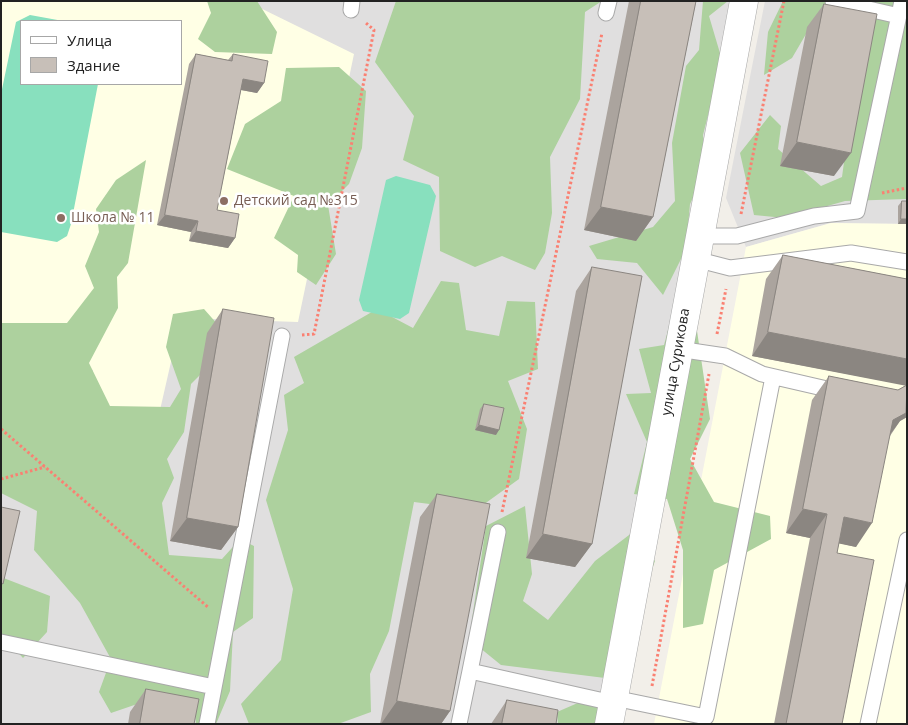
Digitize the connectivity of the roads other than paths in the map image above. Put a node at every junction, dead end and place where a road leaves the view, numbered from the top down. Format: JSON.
{"nodes":[{"id":1,"x":744,"y":1,"type":"edge"},
{"id":2,"x":833,"y":1,"type":"edge"},
{"id":3,"x":900,"y":9,"type":"edge"},
{"id":4,"x":697,"y":248,"type":"junction"},
{"id":5,"x":907,"y":262,"type":"edge"},
{"id":6,"x":282,"y":336,"type":"road end"},
{"id":7,"x":678,"y":349,"type":"junction"},
{"id":8,"x":773,"y":377,"type":"junction"},
{"id":9,"x":859,"y":396,"type":"edge"},
{"id":10,"x":498,"y":532,"type":"road end"},
{"id":11,"x":907,"y":540,"type":"edge"},
{"id":12,"x":1,"y":642,"type":"edge"},
{"id":13,"x":470,"y":671,"type":"junction"},
{"id":14,"x":214,"y":687,"type":"junction"},
{"id":15,"x":612,"y":708,"type":"edge"},
{"id":16,"x":706,"y":720,"type":"edge"},
{"id":17,"x":207,"y":724,"type":"edge"},
{"id":18,"x":459,"y":724,"type":"edge"},
{"id":19,"x":868,"y":724,"type":"edge"}],
"edges":[{"from":1,"to":4,"type":"street","name":"улица Сурикова"},
{"from":2,"to":3,"type":"lane"},
{"from":3,"to":4,"type":"lane"},
{"from":4,"to":5,"type":"lane"},
{"from":4,"to":7,"type":"street","name":"улица Сурикова"},
{"from":6,"to":14,"type":"lane"},
{"from":7,"to":8,"type":"lane"},
{"from":7,"to":15,"type":"street","name":"улица Сурикова"},
{"from":8,"to":9,"type":"lane"},
{"from":8,"to":16,"type":"lane"},
{"from":10,"to":13,"type":"lane"},
{"from":11,"to":19,"type":"lane"},
{"from":12,"to":14,"type":"lane"},
{"from":13,"to":15,"type":"lane"},
{"from":13,"to":18,"type":"lane"},
{"from":14,"to":17,"type":"lane"},
{"from":15,"to":16,"type":"lane"}]}
